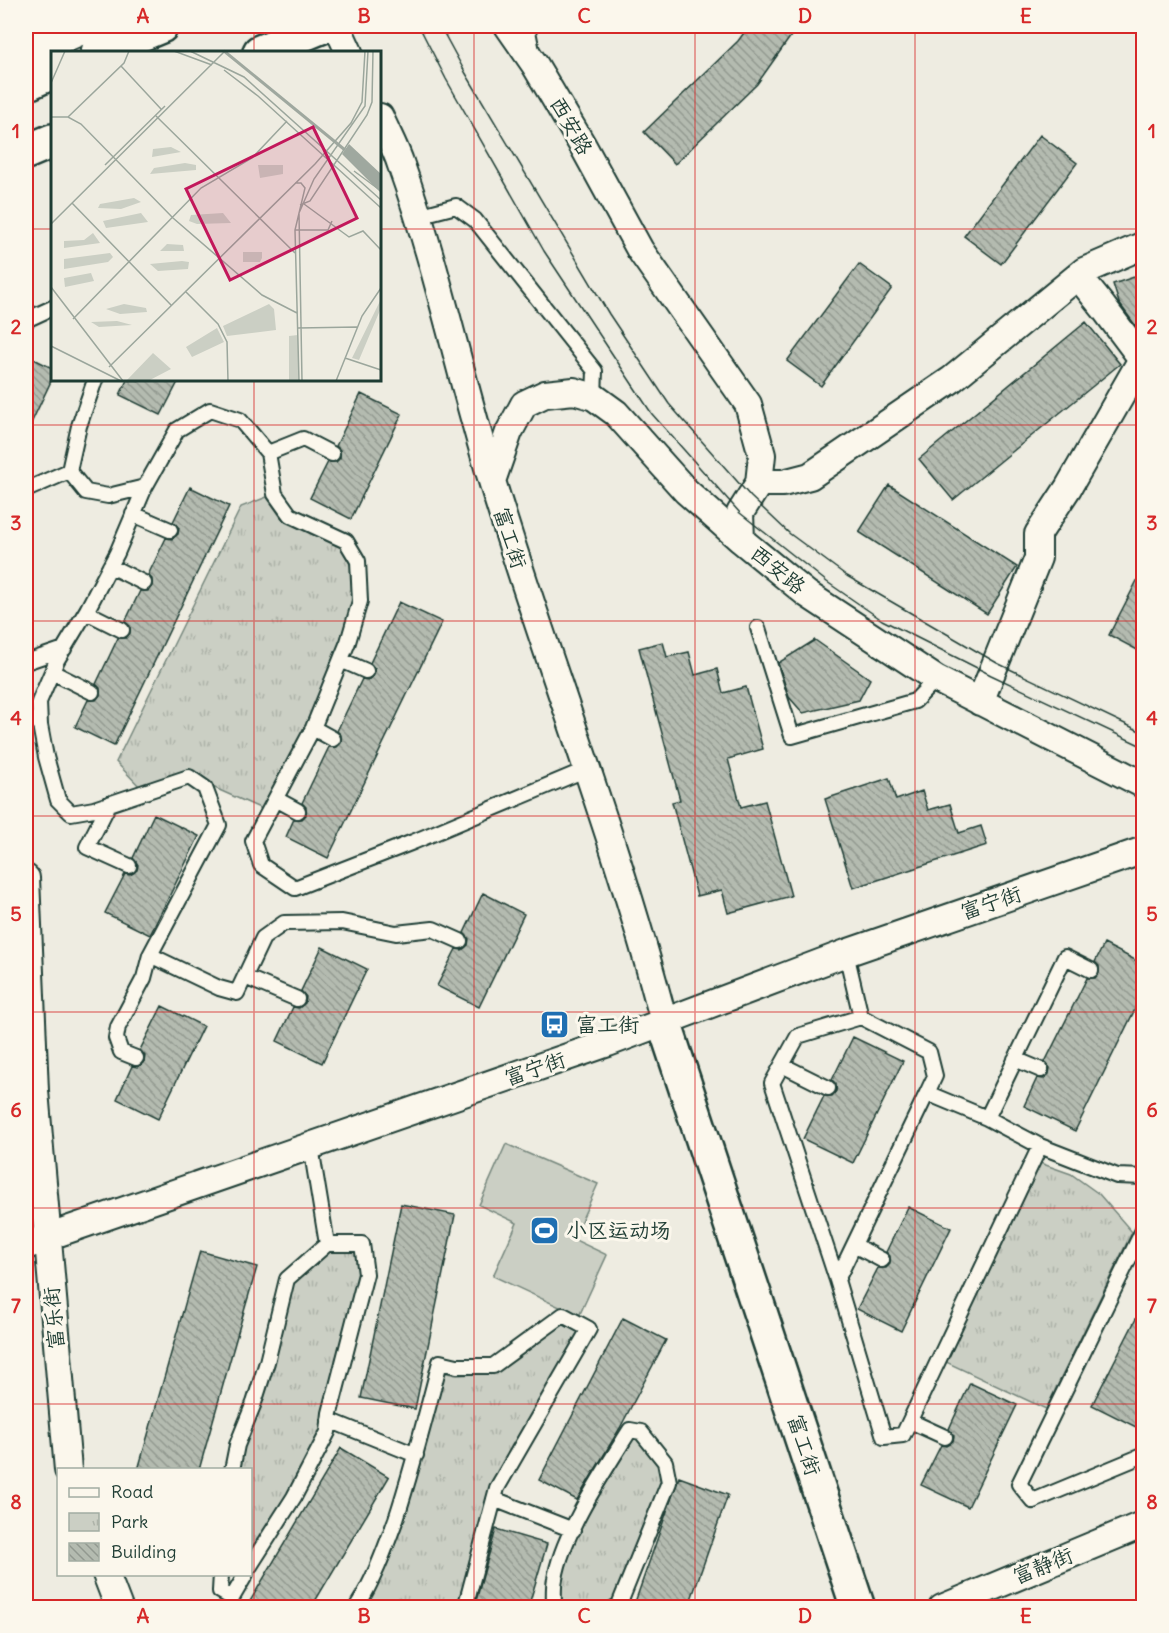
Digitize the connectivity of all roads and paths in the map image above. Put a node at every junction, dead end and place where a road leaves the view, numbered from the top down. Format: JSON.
{"nodes":[{"id":1,"x":85,"y":26,"type":"edge"},
{"id":2,"x":161,"y":26,"type":"edge"},
{"id":3,"x":323,"y":26,"type":"edge"},
{"id":4,"x":337,"y":26,"type":"edge"},
{"id":5,"x":508,"y":26,"type":"edge"},
{"id":6,"x":527,"y":26,"type":"edge"},
{"id":7,"x":100,"y":51,"type":"edge"},
{"id":8,"x":262,"y":51,"type":"edge"},
{"id":9,"x":349,"y":51,"type":"edge"},
{"id":10,"x":26,"y":52,"type":"edge"},
{"id":11,"x":535,"y":64,"type":"junction"},
{"id":12,"x":51,"y":72,"type":"edge"},
{"id":13,"x":26,"y":84,"type":"edge"},
{"id":14,"x":381,"y":119,"type":"edge"},
{"id":15,"x":51,"y":141,"type":"edge"},
{"id":16,"x":26,"y":152,"type":"edge"},
{"id":17,"x":418,"y":216,"type":"junction"},
{"id":18,"x":1143,"y":245,"type":"edge"},
{"id":19,"x":1078,"y":276,"type":"junction"},
{"id":20,"x":51,"y":308,"type":"edge"},
{"id":21,"x":26,"y":320,"type":"edge"},
{"id":22,"x":95,"y":381,"type":"edge"},
{"id":23,"x":594,"y":397,"type":"junction"},
{"id":24,"x":268,"y":453,"type":"junction"},
{"id":25,"x":332,"y":454,"type":"dead end"},
{"id":26,"x":69,"y":471,"type":"junction"},
{"id":27,"x":492,"y":481,"type":"junction"},
{"id":28,"x":759,"y":483,"type":"junction"},
{"id":29,"x":145,"y":487,"type":"junction"},
{"id":30,"x":26,"y":490,"type":"edge"},
{"id":31,"x":133,"y":514,"type":"junction"},
{"id":32,"x":170,"y":530,"type":"dead end"},
{"id":33,"x":741,"y":540,"type":"junction"},
{"id":34,"x":110,"y":566,"type":"junction"},
{"id":35,"x":144,"y":583,"type":"dead end"},
{"id":36,"x":86,"y":612,"type":"junction"},
{"id":37,"x":758,"y":628,"type":"dead end"},
{"id":38,"x":122,"y":630,"type":"dead end"},
{"id":39,"x":64,"y":649,"type":"junction"},
{"id":40,"x":341,"y":660,"type":"junction"},
{"id":41,"x":26,"y":662,"type":"edge"},
{"id":42,"x":366,"y":671,"type":"dead end"},
{"id":43,"x":52,"y":672,"type":"junction"},
{"id":44,"x":936,"y":679,"type":"junction"},
{"id":45,"x":92,"y":692,"type":"dead end"},
{"id":46,"x":980,"y":702,"type":"junction"},
{"id":47,"x":313,"y":728,"type":"junction"},
{"id":48,"x":333,"y":739,"type":"dead end"},
{"id":49,"x":587,"y":769,"type":"junction"},
{"id":50,"x":1143,"y":785,"type":"edge"},
{"id":51,"x":276,"y":800,"type":"junction"},
{"id":52,"x":109,"y":804,"type":"junction"},
{"id":53,"x":298,"y":811,"type":"dead end"},
{"id":54,"x":1143,"y":850,"type":"edge"},
{"id":55,"x":129,"y":866,"type":"dead end"},
{"id":56,"x":26,"y":878,"type":"edge"},
{"id":57,"x":460,"y":941,"type":"dead end"},
{"id":58,"x":846,"y":953,"type":"junction"},
{"id":59,"x":150,"y":955,"type":"junction"},
{"id":60,"x":1091,"y":970,"type":"dead end"},
{"id":61,"x":245,"y":977,"type":"junction"},
{"id":62,"x":297,"y":999,"type":"dead end"},
{"id":63,"x":861,"y":1017,"type":"junction"},
{"id":64,"x":664,"y":1022,"type":"junction"},
{"id":65,"x":136,"y":1058,"type":"dead end"},
{"id":66,"x":1015,"y":1059,"type":"junction"},
{"id":67,"x":782,"y":1065,"type":"junction"},
{"id":68,"x":1041,"y":1070,"type":"dead end"},
{"id":69,"x":828,"y":1088,"type":"dead end"},
{"id":70,"x":30,"y":1092,"type":"edge"},
{"id":71,"x":927,"y":1093,"type":"junction"},
{"id":72,"x":987,"y":1118,"type":"junction"},
{"id":73,"x":1040,"y":1146,"type":"junction"},
{"id":74,"x":311,"y":1147,"type":"junction"},
{"id":75,"x":1143,"y":1177,"type":"edge"},
{"id":76,"x":1143,"y":1228,"type":"edge"},
{"id":77,"x":36,"y":1241,"type":"edge"},
{"id":78,"x":327,"y":1244,"type":"junction"},
{"id":79,"x":854,"y":1245,"type":"junction"},
{"id":80,"x":882,"y":1260,"type":"dead end"},
{"id":81,"x":837,"y":1280,"type":"junction"},
{"id":82,"x":329,"y":1420,"type":"junction"},
{"id":83,"x":910,"y":1421,"type":"junction"},
{"id":84,"x":945,"y":1437,"type":"dead end"},
{"id":85,"x":416,"y":1455,"type":"junction"},
{"id":86,"x":1143,"y":1455,"type":"edge"},
{"id":87,"x":68,"y":1468,"type":"edge"},
{"id":88,"x":232,"y":1468,"type":"edge"},
{"id":89,"x":494,"y":1499,"type":"junction"},
{"id":90,"x":1143,"y":1524,"type":"edge"},
{"id":91,"x":573,"y":1530,"type":"junction"},
{"id":92,"x":252,"y":1563,"type":"edge"},
{"id":93,"x":106,"y":1576,"type":"edge"},
{"id":94,"x":221,"y":1576,"type":"edge"},
{"id":95,"x":245,"y":1576,"type":"edge"},
{"id":96,"x":119,"y":1608,"type":"edge"},
{"id":97,"x":356,"y":1608,"type":"edge"},
{"id":98,"x":465,"y":1608,"type":"edge"},
{"id":99,"x":554,"y":1608,"type":"edge"},
{"id":100,"x":614,"y":1608,"type":"edge"},
{"id":101,"x":858,"y":1608,"type":"edge"},
{"id":102,"x":942,"y":1608,"type":"edge"}],
"edges":[{"from":1,"to":10,"type":"main road"},
{"from":2,"to":7,"type":"main road"},
{"from":3,"to":8,"type":"main road"},
{"from":4,"to":9,"type":"street"},
{"from":5,"to":11,"type":"street","name":"西安路"},
{"from":6,"to":11,"type":"lane"},
{"from":11,"to":28,"type":"street","name":"西安路"},
{"from":12,"to":13,"type":"main road"},
{"from":14,"to":17,"type":"street","name":"富工街"},
{"from":15,"to":16,"type":"main road"},
{"from":17,"to":23,"type":"lane"},
{"from":17,"to":27,"type":"street","name":"富工街"},
{"from":18,"to":19,"type":"street"},
{"from":19,"to":28,"type":"street"},
{"from":19,"to":46,"type":"street"},
{"from":20,"to":21,"type":"lane"},
{"from":22,"to":26,"type":"lane"},
{"from":23,"to":27,"type":"street"},
{"from":23,"to":33,"type":"street"},
{"from":24,"to":25,"type":"lane"},
{"from":24,"to":29,"type":"lane"},
{"from":24,"to":40,"type":"lane"},
{"from":26,"to":29,"type":"lane"},
{"from":26,"to":30,"type":"lane"},
{"from":27,"to":49,"type":"street","name":"富工街"},
{"from":28,"to":33,"type":"street","name":"西安路"},
{"from":29,"to":31,"type":"lane"},
{"from":31,"to":32,"type":"lane"},
{"from":31,"to":34,"type":"lane"},
{"from":33,"to":44,"type":"street","name":"西安路"},
{"from":34,"to":35,"type":"lane"},
{"from":34,"to":36,"type":"lane"},
{"from":36,"to":38,"type":"lane"},
{"from":36,"to":39,"type":"lane"},
{"from":37,"to":44,"type":"lane"},
{"from":39,"to":41,"type":"lane"},
{"from":39,"to":43,"type":"lane"},
{"from":40,"to":42,"type":"lane"},
{"from":40,"to":47,"type":"lane"},
{"from":43,"to":45,"type":"lane"},
{"from":43,"to":52,"type":"lane"},
{"from":44,"to":46,"type":"street","name":"西安路"},
{"from":46,"to":50,"type":"street","name":"西安路"},
{"from":47,"to":48,"type":"lane"},
{"from":47,"to":51,"type":"lane"},
{"from":49,"to":51,"type":"lane"},
{"from":49,"to":64,"type":"street","name":"富工街"},
{"from":51,"to":53,"type":"lane"},
{"from":52,"to":55,"type":"lane"},
{"from":52,"to":59,"type":"lane"},
{"from":54,"to":58,"type":"street","name":"富宁街"},
{"from":56,"to":70,"type":"street","name":"富乐街"},
{"from":57,"to":61,"type":"lane"},
{"from":58,"to":63,"type":"lane"},
{"from":58,"to":64,"type":"street","name":"富宁街"},
{"from":59,"to":61,"type":"lane"},
{"from":59,"to":65,"type":"lane"},
{"from":60,"to":66,"type":"lane"},
{"from":61,"to":62,"type":"lane"},
{"from":63,"to":67,"type":"lane"},
{"from":63,"to":71,"type":"lane"},
{"from":64,"to":74,"type":"street","name":"富宁街"},
{"from":64,"to":101,"type":"main road","name":"富工街"},
{"from":66,"to":68,"type":"lane"},
{"from":66,"to":72,"type":"lane"},
{"from":67,"to":69,"type":"lane"},
{"from":67,"to":81,"type":"lane"},
{"from":70,"to":77,"type":"street","name":"富乐街"},
{"from":71,"to":72,"type":"lane"},
{"from":71,"to":79,"type":"lane"},
{"from":72,"to":73,"type":"lane"},
{"from":73,"to":75,"type":"lane"},
{"from":73,"to":83,"type":"lane"},
{"from":74,"to":77,"type":"street","name":"富宁街"},
{"from":74,"to":78,"type":"lane"},
{"from":76,"to":86,"type":"lane"},
{"from":77,"to":87,"type":"street","name":"富乐街"},
{"from":78,"to":82,"type":"lane"},
{"from":78,"to":88,"type":"lane"},
{"from":79,"to":80,"type":"lane"},
{"from":79,"to":81,"type":"lane"},
{"from":81,"to":83,"type":"lane"},
{"from":82,"to":85,"type":"lane"},
{"from":82,"to":92,"type":"lane"},
{"from":83,"to":84,"type":"lane"},
{"from":85,"to":89,"type":"lane"},
{"from":85,"to":97,"type":"lane"},
{"from":89,"to":91,"type":"lane"},
{"from":89,"to":98,"type":"lane"},
{"from":90,"to":102,"type":"street","name":"富静街"},
{"from":91,"to":99,"type":"lane"},
{"from":91,"to":100,"type":"lane"},
{"from":93,"to":96,"type":"street"},
{"from":94,"to":95,"type":"lane"}]}
